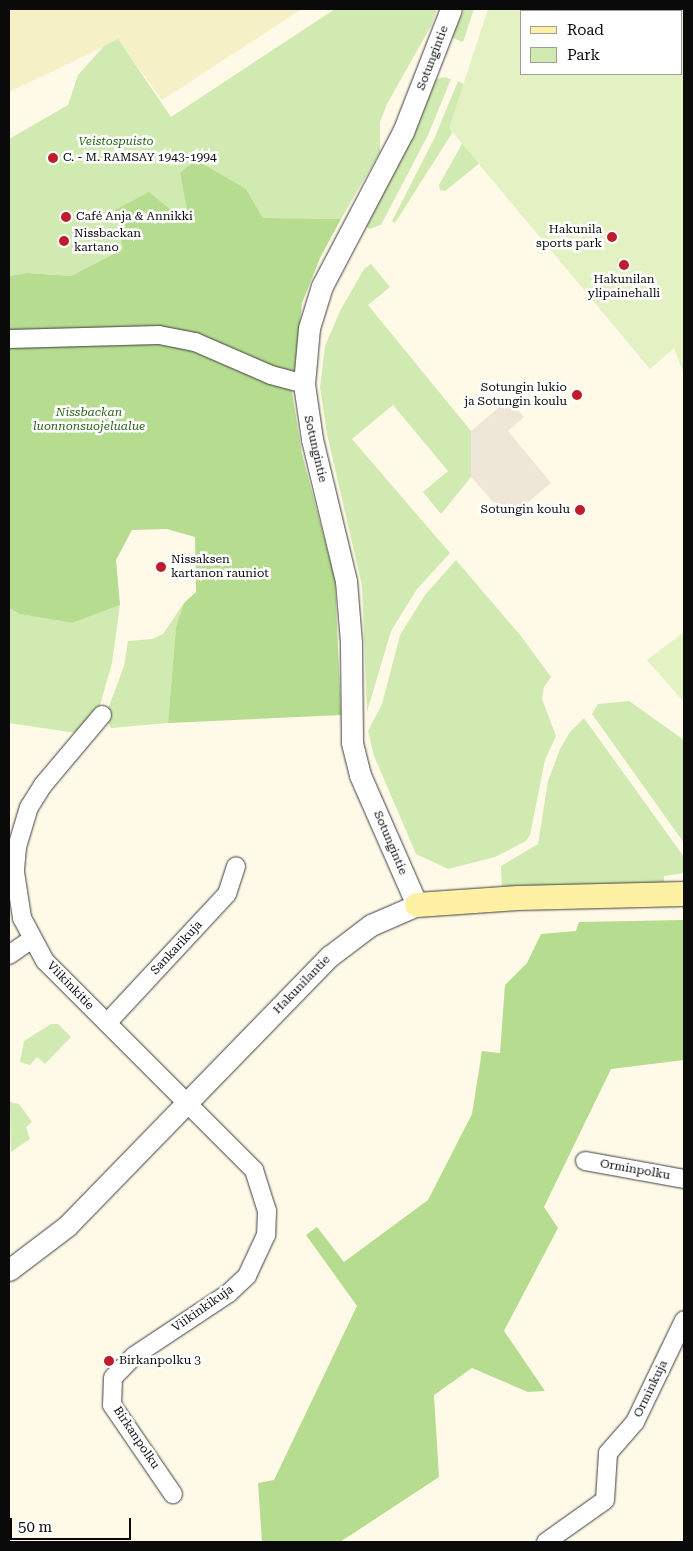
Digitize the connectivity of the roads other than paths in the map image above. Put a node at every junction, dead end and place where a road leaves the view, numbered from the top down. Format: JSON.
{"nodes":[{"id":1,"x":451,"y":9,"type":"edge"},
{"id":2,"x":9,"y":338,"type":"edge"},
{"id":3,"x":304,"y":384,"type":"junction"},
{"id":4,"x":102,"y":714,"type":"dead end"},
{"id":5,"x":236,"y":866,"type":"dead end"},
{"id":6,"x":684,"y":894,"type":"edge"},
{"id":7,"x":417,"y":905,"type":"junction"},
{"id":8,"x":32,"y":939,"type":"junction"},
{"id":9,"x":9,"y":956,"type":"edge"},
{"id":10,"x":107,"y":1023,"type":"junction"},
{"id":11,"x":188,"y":1102,"type":"junction"},
{"id":12,"x":585,"y":1161,"type":"dead end"},
{"id":13,"x":684,"y":1179,"type":"edge"},
{"id":14,"x":9,"y":1270,"type":"edge"},
{"id":15,"x":684,"y":1320,"type":"edge"},
{"id":16,"x":113,"y":1378,"type":"joint"},
{"id":17,"x":173,"y":1494,"type":"dead end"},
{"id":18,"x":546,"y":1542,"type":"edge"}],
"edges":[{"from":1,"to":3,"type":"street","name":"Sotungintie"},
{"from":2,"to":3,"type":"street"},
{"from":3,"to":7,"type":"street","name":"Sotungintie"},
{"from":4,"to":8,"type":"street","name":"Viikinkitie"},
{"from":5,"to":10,"type":"street","name":"Sankarikuja"},
{"from":6,"to":7,"type":"main road","name":"Hakunilantie"},
{"from":7,"to":11,"type":"street","name":"Hakunilantie"},
{"from":8,"to":9,"type":"street"},
{"from":8,"to":10,"type":"street","name":"Viikinkitie"},
{"from":10,"to":11,"type":"street","name":"Viikinkitie"},
{"from":11,"to":14,"type":"street","name":"Hakunilantie"},
{"from":11,"to":16,"type":"street","name":"Viikinkikuja"},
{"from":12,"to":13,"type":"street","name":"Orminpolku"},
{"from":15,"to":18,"type":"street","name":"Orminkuja"},
{"from":16,"to":17,"type":"street","name":"Birkanpolku"}]}
